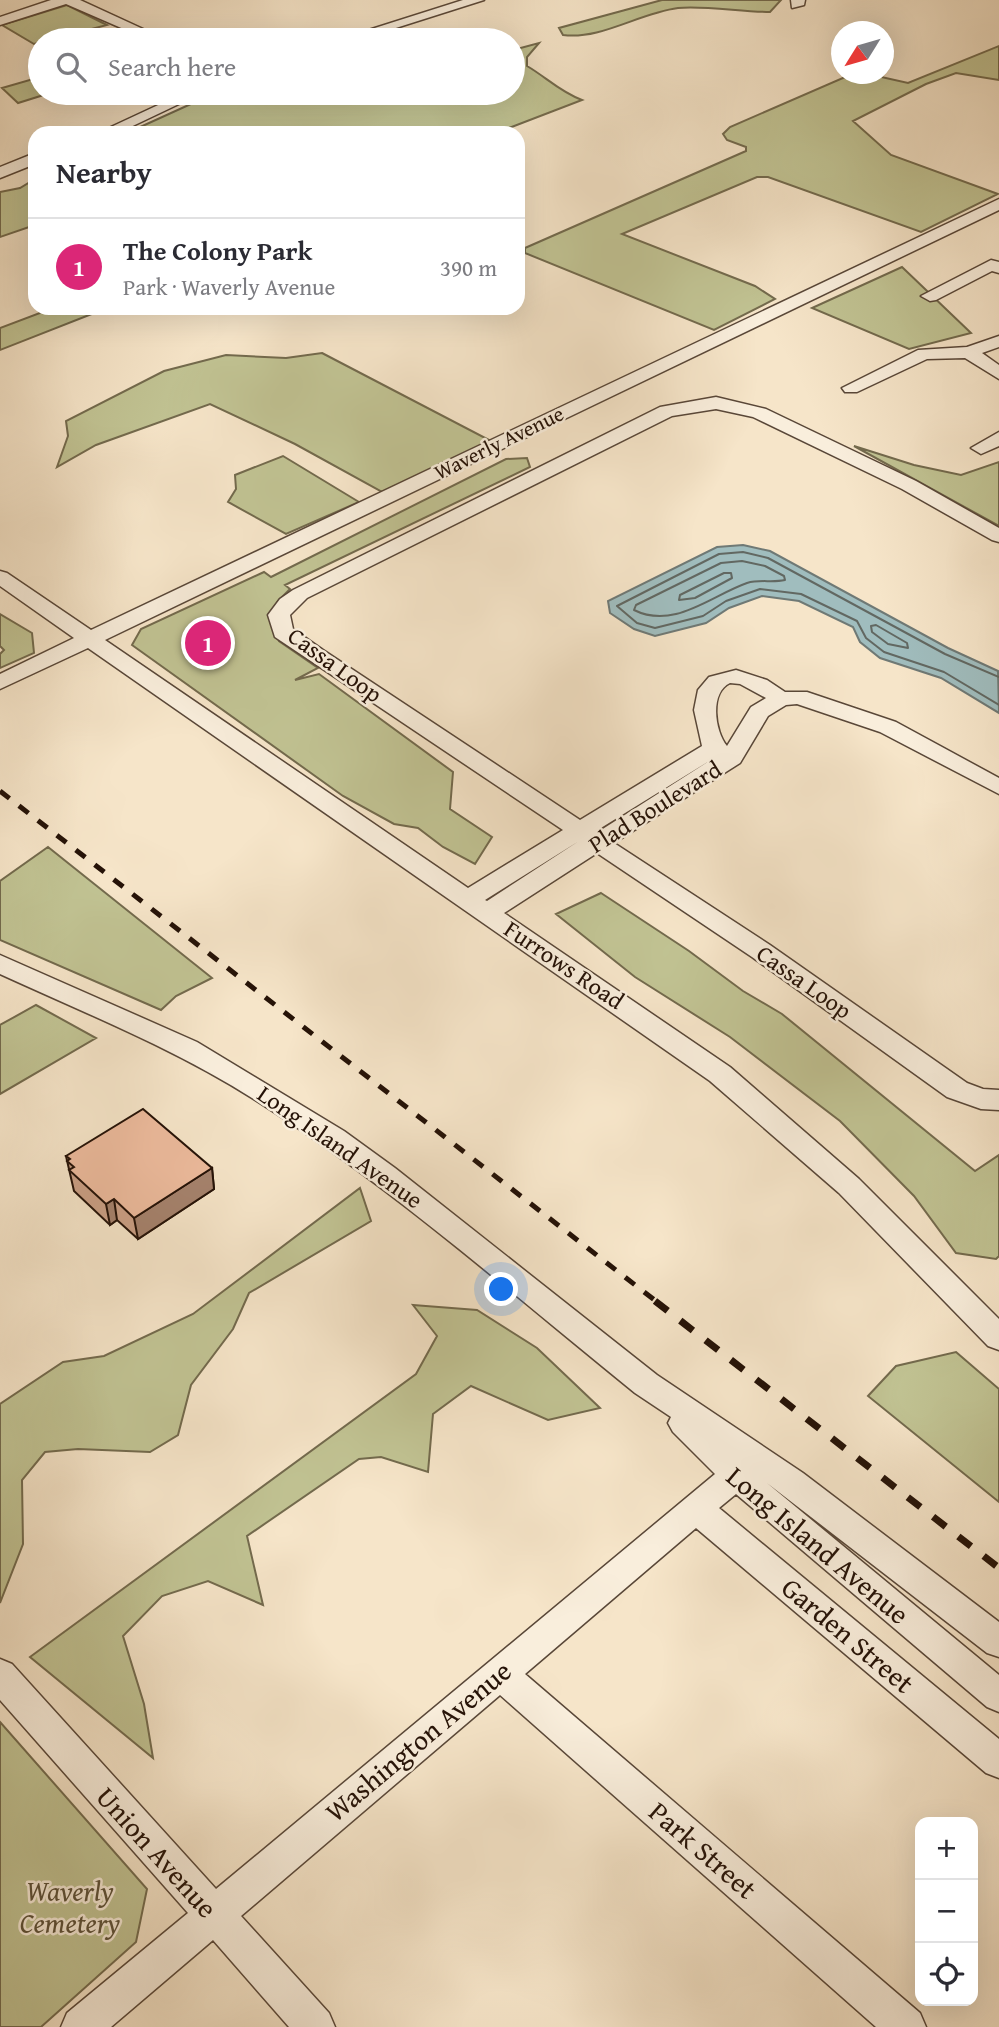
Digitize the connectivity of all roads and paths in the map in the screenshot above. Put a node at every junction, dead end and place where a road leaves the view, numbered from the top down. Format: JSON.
{"nodes":[{"id":1,"x":64,"y":0,"type":"edge"},
{"id":2,"x":69,"y":0,"type":"edge"},
{"id":3,"x":477,"y":0,"type":"edge"},
{"id":4,"x":0,"y":21,"type":"edge"},
{"id":5,"x":133,"y":28,"type":"edge"},
{"id":6,"x":384,"y":28,"type":"edge"},
{"id":7,"x":168,"y":105,"type":"edge"},
{"id":8,"x":122,"y":126,"type":"edge"},
{"id":9,"x":28,"y":161,"type":"edge"},
{"id":10,"x":0,"y":173,"type":"edge"},
{"id":11,"x":999,"y":204,"type":"edge"},
{"id":12,"x":974,"y":216,"type":"junction"},
{"id":13,"x":995,"y":224,"type":"dead end"},
{"id":14,"x":999,"y":268,"type":"edge"},
{"id":15,"x":930,"y":296,"type":"dead end"},
{"id":16,"x":999,"y":341,"type":"edge"},
{"id":17,"x":970,"y":352,"type":"junction"},
{"id":18,"x":999,"y":374,"type":"edge"},
{"id":19,"x":851,"y":388,"type":"dead end"},
{"id":20,"x":999,"y":438,"type":"edge"},
{"id":21,"x":981,"y":448,"type":"dead end"},
{"id":22,"x":999,"y":536,"type":"edge"},
{"id":23,"x":0,"y":577,"type":"edge"},
{"id":24,"x":89,"y":640,"type":"junction"},
{"id":25,"x":0,"y":682,"type":"edge"},
{"id":26,"x":780,"y":699,"type":"junction"},
{"id":27,"x":723,"y":753,"type":"junction"},
{"id":28,"x":999,"y":787,"type":"edge"},
{"id":29,"x":589,"y":837,"type":"junction"},
{"id":30,"x":477,"y":906,"type":"junction"},
{"id":31,"x":0,"y":964,"type":"edge"},
{"id":32,"x":999,"y":1100,"type":"edge"},
{"id":33,"x":999,"y":1338,"type":"edge"},
{"id":34,"x":646,"y":1384,"type":"joint"},
{"id":35,"x":745,"y":1467,"type":"junction"},
{"id":36,"x":696,"y":1508,"type":"junction"},
{"id":37,"x":999,"y":1642,"type":"edge"},
{"id":38,"x":499,"y":1673,"type":"junction"},
{"id":39,"x":0,"y":1675,"type":"edge"},
{"id":40,"x":999,"y":1696,"type":"edge"},
{"id":41,"x":999,"y":1761,"type":"edge"},
{"id":42,"x":212,"y":1914,"type":"junction"},
{"id":43,"x":81,"y":2027,"type":"edge"},
{"id":44,"x":315,"y":2027,"type":"edge"},
{"id":45,"x":906,"y":2027,"type":"edge"}],
"edges":[{"from":1,"to":4,"type":"street"},
{"from":2,"to":5,"type":"street"},
{"from":3,"to":6,"type":"street"},
{"from":7,"to":8,"type":"street"},
{"from":9,"to":10,"type":"street"},
{"from":11,"to":12,"type":"street","name":"Waverly Avenue"},
{"from":12,"to":13,"type":"street"},
{"from":12,"to":24,"type":"street","name":"Waverly Avenue"},
{"from":14,"to":15,"type":"street"},
{"from":16,"to":17,"type":"street"},
{"from":17,"to":18,"type":"street"},
{"from":17,"to":19,"type":"street"},
{"from":20,"to":21,"type":"street"},
{"from":22,"to":29,"type":"street","name":"Cassa Loop"},
{"from":23,"to":24,"type":"street","name":"Furrows Road"},
{"from":24,"to":25,"type":"street","name":"Waverly Avenue"},
{"from":24,"to":30,"type":"street","name":"Furrows Road"},
{"from":26,"to":27,"type":"street","name":"Plad Boulevard"},
{"from":26,"to":27,"type":"street"},
{"from":26,"to":28,"type":"street"},
{"from":27,"to":29,"type":"street","name":"Plad Boulevard"},
{"from":29,"to":30,"type":"street","name":"Plad Boulevard"},
{"from":29,"to":32,"type":"street","name":"Cassa Loop"},
{"from":30,"to":33,"type":"street","name":"Furrows Road"},
{"from":31,"to":34,"type":"street","name":"Long Island Avenue"},
{"from":34,"to":35,"type":"street","name":"Long Island Avenue"},
{"from":35,"to":36,"type":"street","name":"Washington Avenue"},
{"from":35,"to":37,"type":"street","name":"Long Island Avenue"},
{"from":35,"to":40,"type":"street","name":"Long Island Avenue"},
{"from":36,"to":38,"type":"street","name":"Washington Avenue"},
{"from":36,"to":41,"type":"street","name":"Garden Street"},
{"from":38,"to":42,"type":"street","name":"Washington Avenue"},
{"from":38,"to":45,"type":"street","name":"Park Street"},
{"from":39,"to":42,"type":"street","name":"Union Avenue"},
{"from":42,"to":43,"type":"street","name":"Washington Avenue"},
{"from":42,"to":44,"type":"street","name":"Union Avenue"}]}
